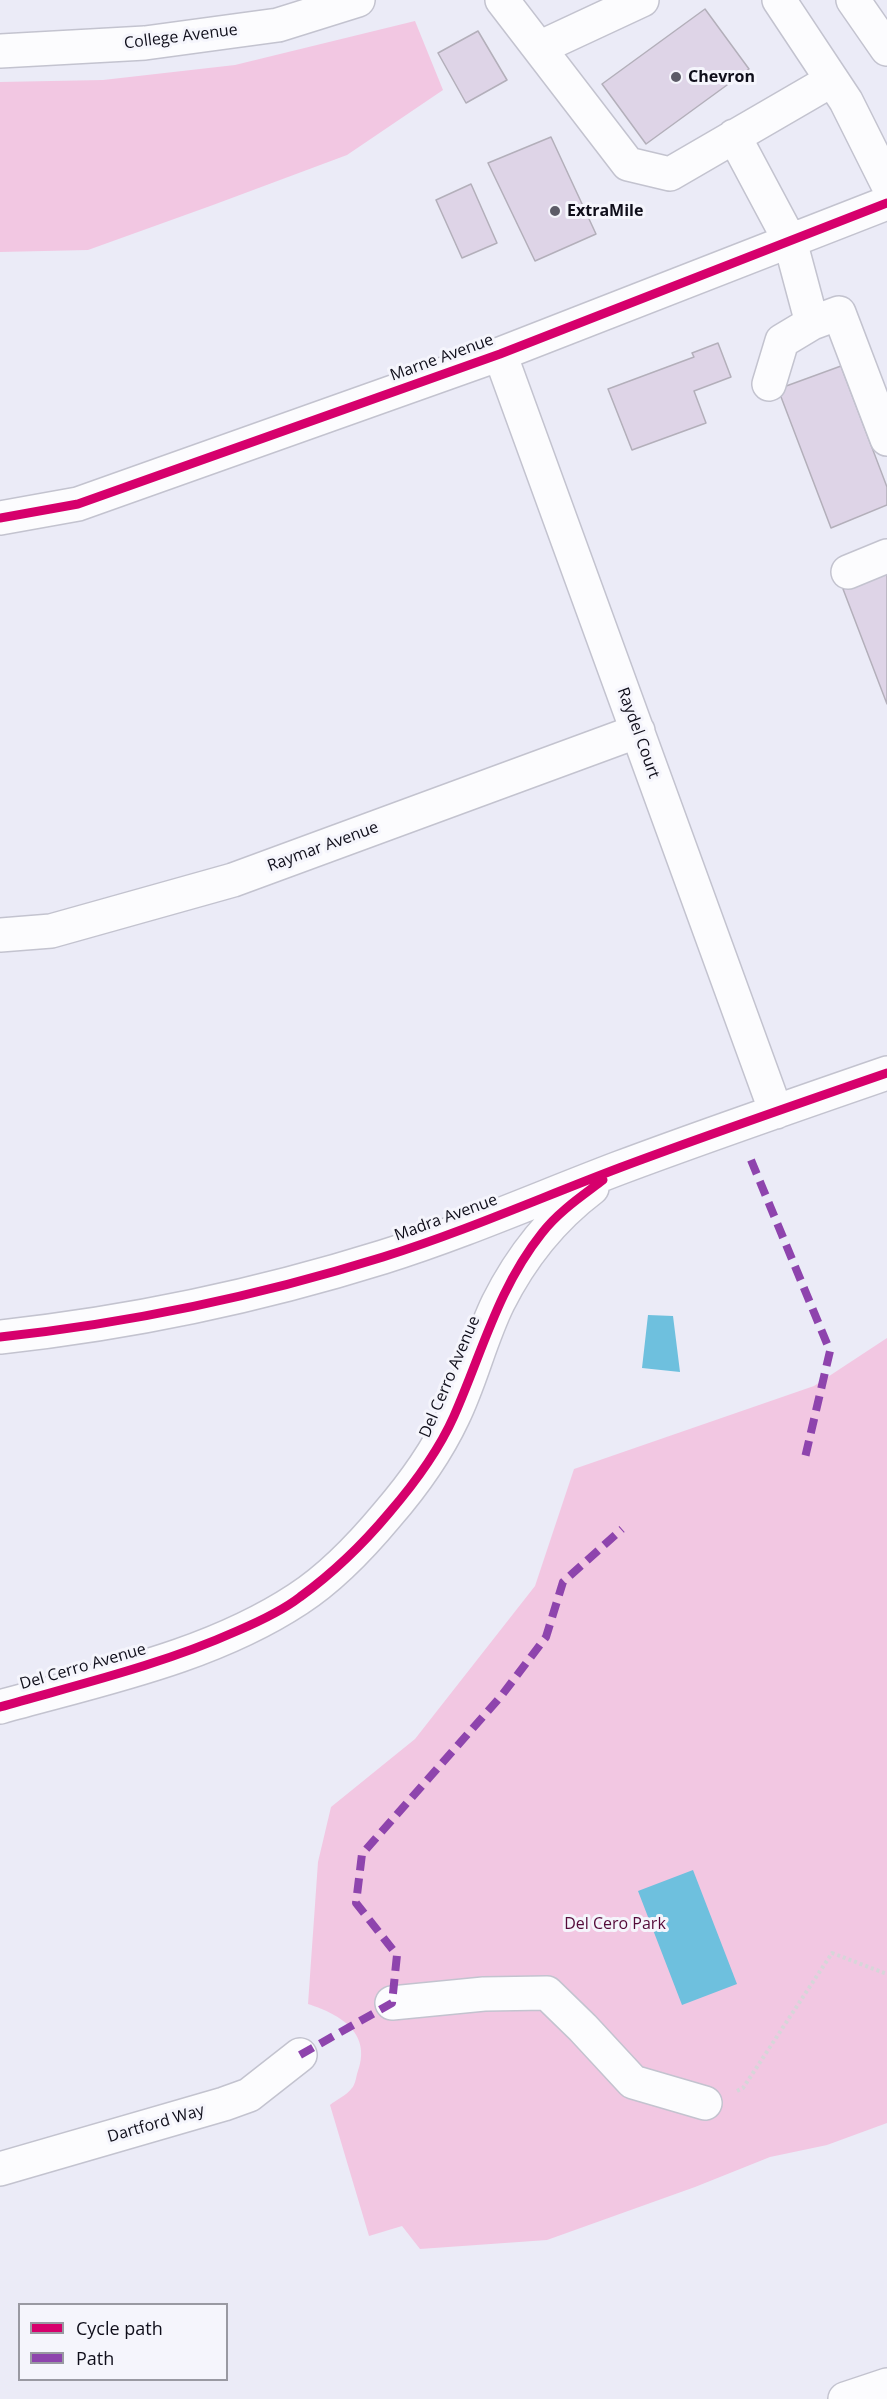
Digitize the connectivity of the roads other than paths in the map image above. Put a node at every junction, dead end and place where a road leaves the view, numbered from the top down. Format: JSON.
{"nodes":[{"id":1,"x":358,"y":0,"type":"edge"},
{"id":2,"x":502,"y":0,"type":"edge"},
{"id":3,"x":642,"y":0,"type":"edge"},
{"id":4,"x":779,"y":0,"type":"edge"},
{"id":5,"x":854,"y":0,"type":"edge"},
{"id":6,"x":539,"y":48,"type":"junction"},
{"id":7,"x":887,"y":49,"type":"edge"},
{"id":8,"x":0,"y":51,"type":"edge"},
{"id":9,"x":832,"y":80,"type":"junction"},
{"id":10,"x":734,"y":136,"type":"junction"},
{"id":11,"x":887,"y":183,"type":"edge"},
{"id":12,"x":887,"y":203,"type":"edge"},
{"id":13,"x":790,"y":241,"type":"junction"},
{"id":14,"x":812,"y":323,"type":"junction"},
{"id":15,"x":500,"y":354,"type":"junction"},
{"id":16,"x":769,"y":384,"type":"dead end"},
{"id":17,"x":887,"y":439,"type":"edge"},
{"id":18,"x":0,"y":518,"type":"edge"},
{"id":19,"x":887,"y":556,"type":"edge"},
{"id":20,"x":848,"y":572,"type":"dead end"},
{"id":21,"x":638,"y":731,"type":"junction"},
{"id":22,"x":0,"y":935,"type":"edge"},
{"id":23,"x":887,"y":1073,"type":"edge"},
{"id":24,"x":776,"y":1112,"type":"junction"},
{"id":25,"x":619,"y":1168,"type":"junction"},
{"id":26,"x":0,"y":1337,"type":"edge"},
{"id":27,"x":0,"y":1707,"type":"edge"},
{"id":28,"x":392,"y":2003,"type":"dead end"},
{"id":29,"x":300,"y":2055,"type":"dead end"},
{"id":30,"x":705,"y":2103,"type":"road end"},
{"id":31,"x":0,"y":2169,"type":"edge"},
{"id":32,"x":887,"y":2385,"type":"edge"},
{"id":33,"x":845,"y":2399,"type":"edge"}],
"edges":[{"from":1,"to":8,"type":"street","name":"College Avenue"},
{"from":2,"to":6,"type":"street"},
{"from":3,"to":6,"type":"street"},
{"from":4,"to":9,"type":"street"},
{"from":5,"to":7,"type":"street"},
{"from":6,"to":10,"type":"street"},
{"from":9,"to":10,"type":"street"},
{"from":9,"to":11,"type":"street"},
{"from":10,"to":13,"type":"street"},
{"from":12,"to":13,"type":"street","name":"Marne Avenue"},
{"from":13,"to":14,"type":"street"},
{"from":13,"to":15,"type":"street","name":"Marne Avenue"},
{"from":14,"to":16,"type":"street"},
{"from":14,"to":17,"type":"street"},
{"from":15,"to":18,"type":"street","name":"Marne Avenue"},
{"from":15,"to":21,"type":"street","name":"Raydel Court"},
{"from":19,"to":20,"type":"street"},
{"from":21,"to":22,"type":"street","name":"Raymar Avenue"},
{"from":21,"to":24,"type":"street","name":"Raydel Court"},
{"from":23,"to":24,"type":"street","name":"Madra Avenue"},
{"from":24,"to":25,"type":"street","name":"Madra Avenue"},
{"from":25,"to":26,"type":"street","name":"Madra Avenue"},
{"from":25,"to":27,"type":"street","name":"Del Cerro Avenue"},
{"from":28,"to":30,"type":"street"},
{"from":29,"to":31,"type":"street","name":"Dartford Way"},
{"from":32,"to":33,"type":"street"}]}
